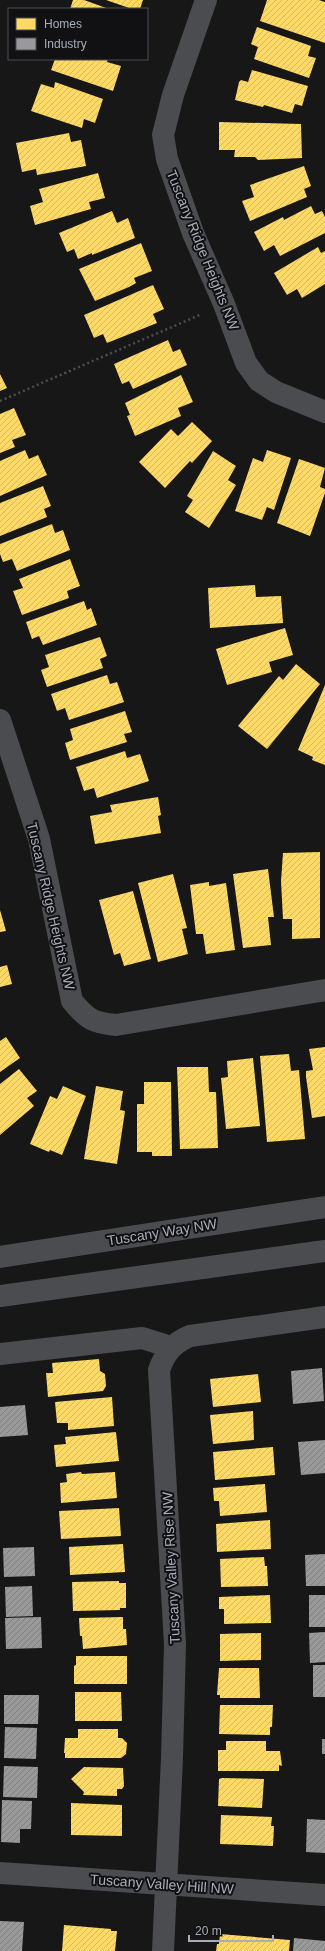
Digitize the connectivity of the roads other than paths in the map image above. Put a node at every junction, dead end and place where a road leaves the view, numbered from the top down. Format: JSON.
{"nodes":[{"id":1,"x":206,"y":0,"type":"edge"},
{"id":2,"x":325,"y":412,"type":"edge"},
{"id":3,"x":0,"y":720,"type":"edge"},
{"id":4,"x":325,"y":990,"type":"edge"},
{"id":5,"x":325,"y":1207,"type":"edge"},
{"id":6,"x":325,"y":1251,"type":"edge"},
{"id":7,"x":0,"y":1257,"type":"edge"},
{"id":8,"x":0,"y":1296,"type":"edge"},
{"id":9,"x":325,"y":1318,"type":"edge"},
{"id":10,"x":171,"y":1347,"type":"junction"},
{"id":11,"x":0,"y":1354,"type":"edge"},
{"id":12,"x":0,"y":1873,"type":"edge"},
{"id":13,"x":166,"y":1884,"type":"junction"},
{"id":14,"x":325,"y":1895,"type":"edge"},
{"id":15,"x":162,"y":1951,"type":"edge"}],
"edges":[{"from":1,"to":2,"type":"street","name":"Tuscany Ridge Heights NW"},
{"from":3,"to":4,"type":"street","name":"Tuscany Ridge Heights NW"},
{"from":5,"to":7,"type":"street","name":"Tuscany Way NW"},
{"from":6,"to":8,"type":"street"},
{"from":9,"to":10,"type":"street","name":"Tuscany Valley Rise NW"},
{"from":10,"to":11,"type":"street"},
{"from":10,"to":13,"type":"street","name":"Tuscany Valley Rise NW"},
{"from":12,"to":13,"type":"street","name":"Tuscany Valley Hill NW"},
{"from":13,"to":14,"type":"street","name":"Tuscany Valley Hill NW"},
{"from":13,"to":15,"type":"street","name":"Tuscany Valley Rise NW"}]}
